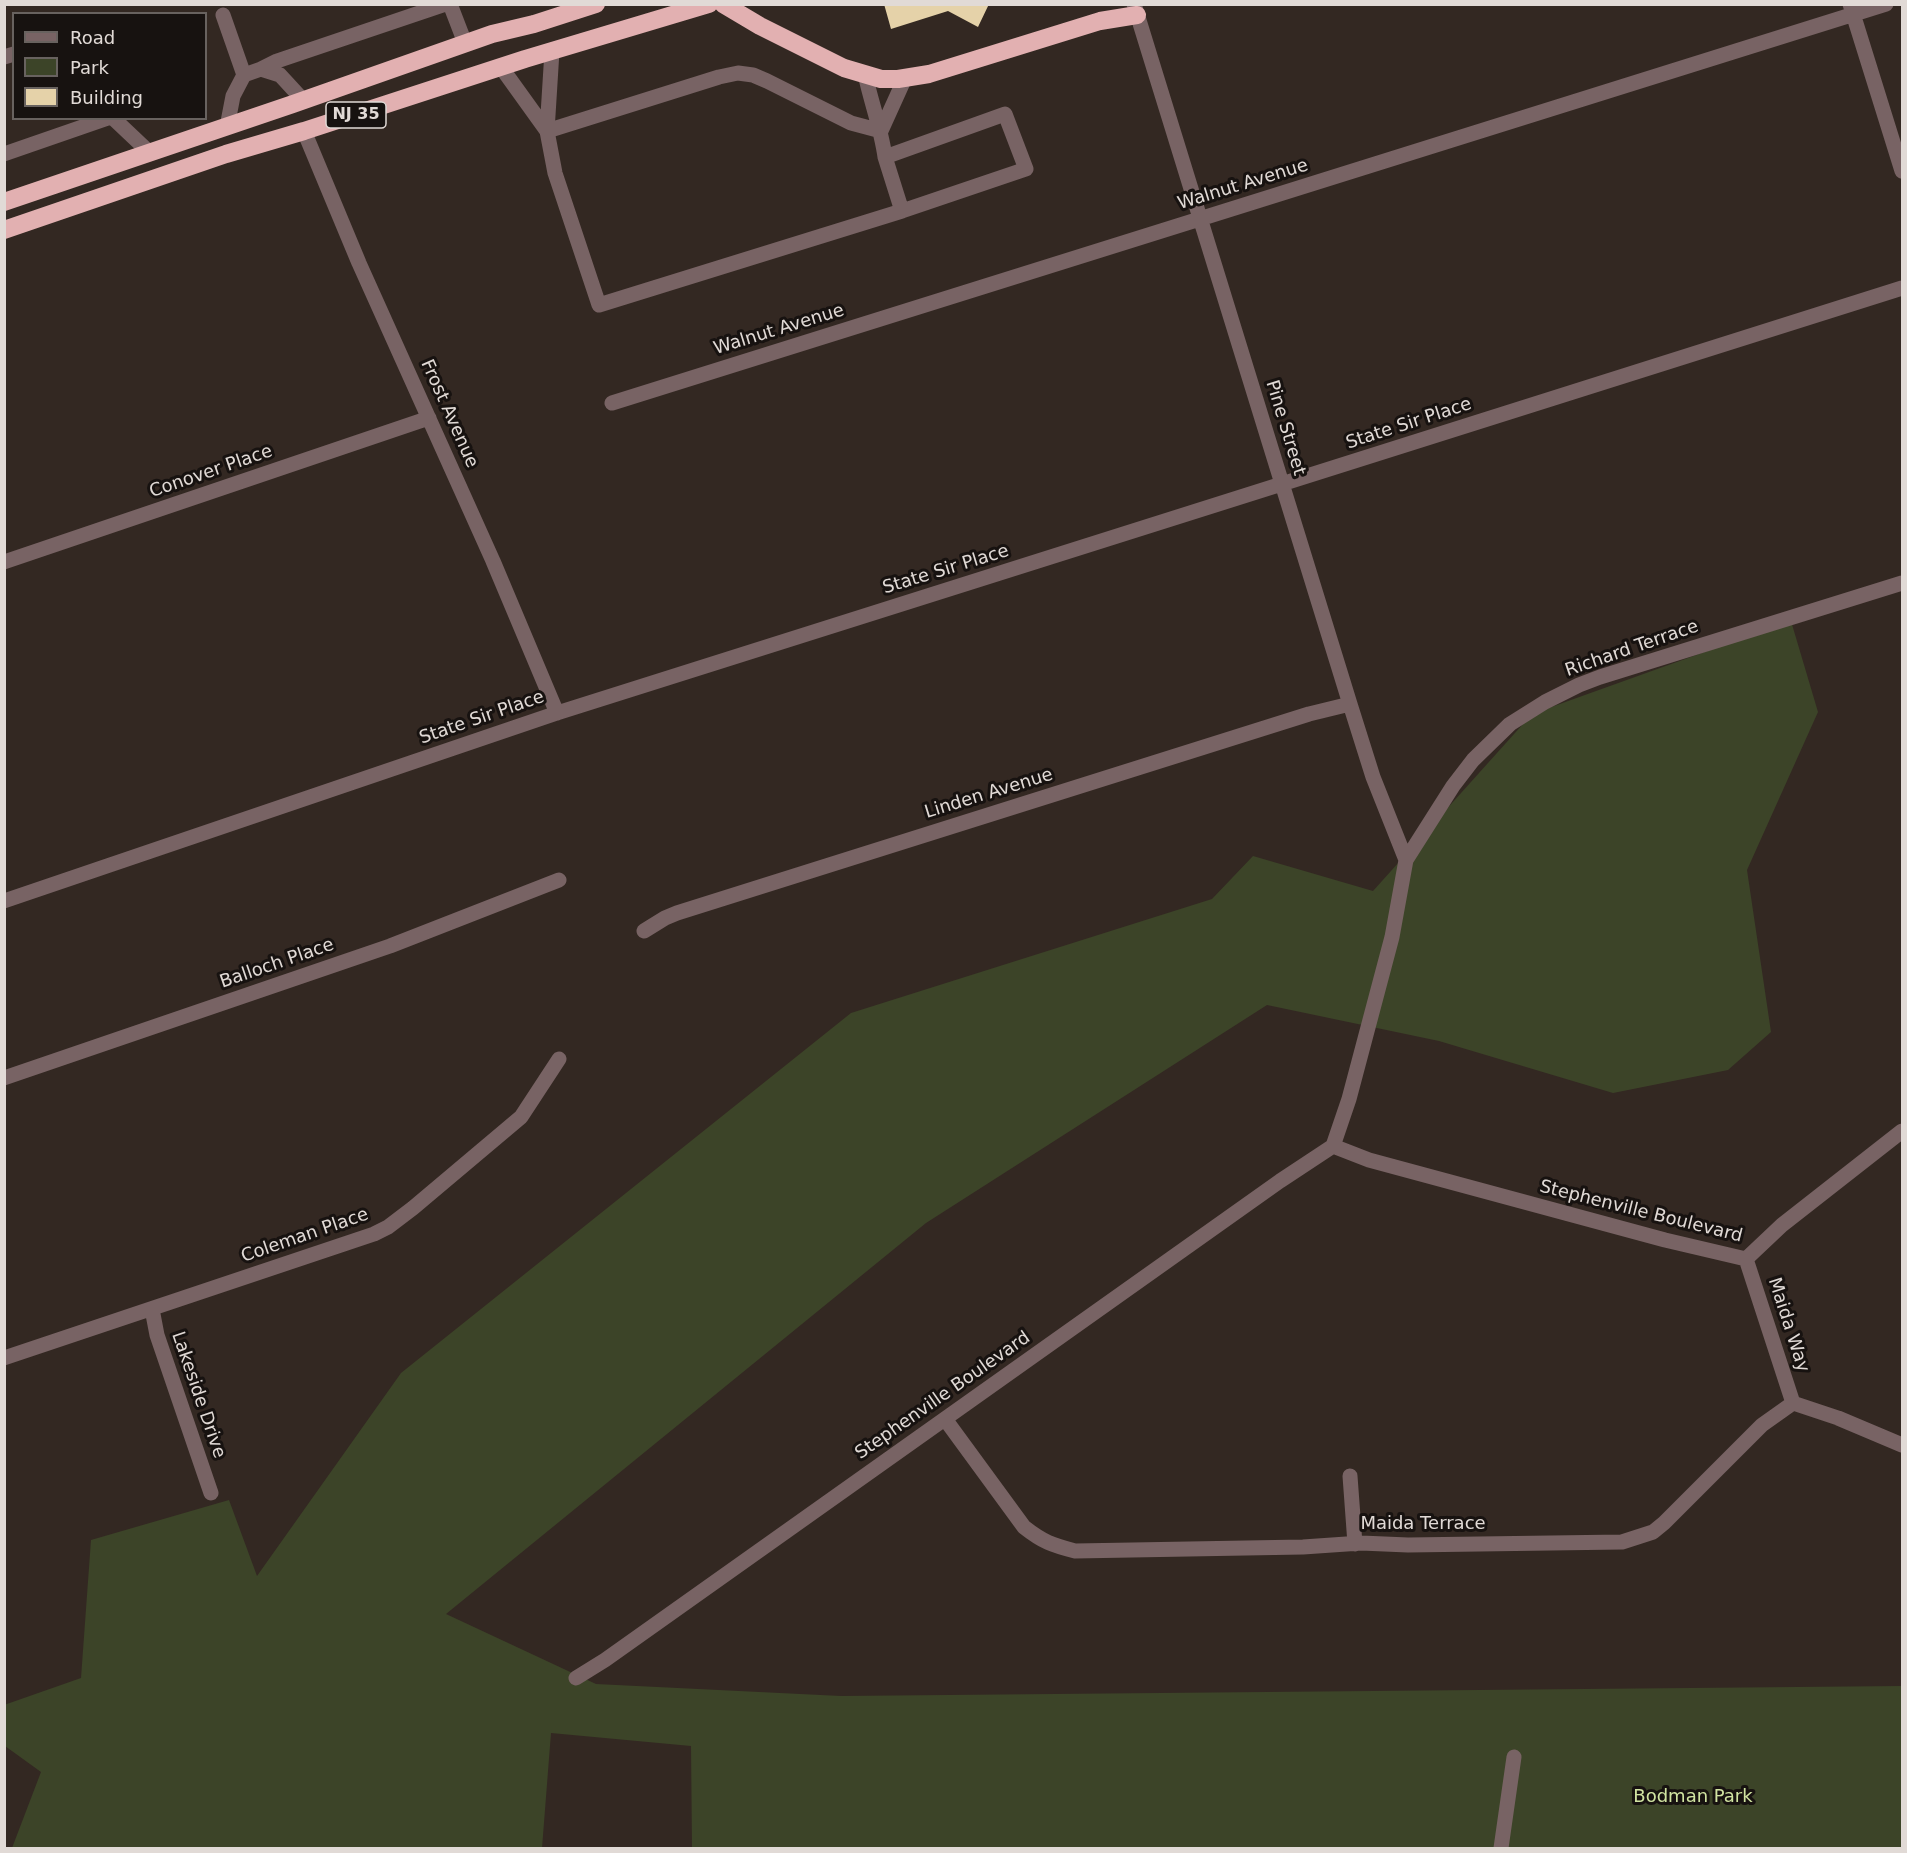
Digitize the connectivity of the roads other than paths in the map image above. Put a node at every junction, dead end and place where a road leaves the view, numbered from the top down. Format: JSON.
{"nodes":[{"id":1,"x":448,"y":4,"type":"edge"},
{"id":2,"x":596,"y":4,"type":"edge"},
{"id":3,"x":709,"y":4,"type":"edge"},
{"id":4,"x":723,"y":4,"type":"edge"},
{"id":5,"x":1886,"y":4,"type":"edge"},
{"id":6,"x":1135,"y":10,"type":"edge"},
{"id":7,"x":1852,"y":10,"type":"edge"},
{"id":8,"x":223,"y":15,"type":"dead end"},
{"id":9,"x":465,"y":43,"type":"junction"},
{"id":10,"x":552,"y":51,"type":"junction"},
{"id":11,"x":501,"y":67,"type":"junction"},
{"id":12,"x":261,"y":69,"type":"junction"},
{"id":13,"x":865,"y":74,"type":"junction"},
{"id":14,"x":244,"y":75,"type":"junction"},
{"id":15,"x":905,"y":78,"type":"junction"},
{"id":16,"x":303,"y":100,"type":"junction"},
{"id":17,"x":102,"y":120,"type":"edge"},
{"id":18,"x":115,"y":120,"type":"edge"},
{"id":19,"x":227,"y":127,"type":"junction"},
{"id":20,"x":304,"y":131,"type":"junction"},
{"id":21,"x":547,"y":131,"type":"junction"},
{"id":22,"x":881,"y":131,"type":"junction"},
{"id":23,"x":150,"y":153,"type":"junction"},
{"id":24,"x":4,"y":154,"type":"edge"},
{"id":25,"x":885,"y":157,"type":"junction"},
{"id":26,"x":1902,"y":171,"type":"edge"},
{"id":27,"x":4,"y":202,"type":"edge"},
{"id":28,"x":902,"y":211,"type":"junction"},
{"id":29,"x":1199,"y":219,"type":"junction"},
{"id":30,"x":4,"y":230,"type":"edge"},
{"id":31,"x":1902,"y":288,"type":"edge"},
{"id":32,"x":612,"y":404,"type":"dead end"},
{"id":33,"x":429,"y":418,"type":"junction"},
{"id":34,"x":1282,"y":485,"type":"junction"},
{"id":35,"x":4,"y":562,"type":"edge"},
{"id":36,"x":1902,"y":583,"type":"edge"},
{"id":37,"x":1350,"y":705,"type":"junction"},
{"id":38,"x":556,"y":713,"type":"junction"},
{"id":39,"x":1406,"y":860,"type":"junction"},
{"id":40,"x":559,"y":880,"type":"dead end"},
{"id":41,"x":4,"y":901,"type":"edge"},
{"id":42,"x":644,"y":931,"type":"dead end"},
{"id":43,"x":559,"y":1059,"type":"dead end"},
{"id":44,"x":4,"y":1078,"type":"edge"},
{"id":45,"x":1902,"y":1131,"type":"edge"},
{"id":46,"x":1333,"y":1146,"type":"junction"},
{"id":47,"x":1746,"y":1259,"type":"junction"},
{"id":48,"x":152,"y":1309,"type":"junction"},
{"id":49,"x":4,"y":1358,"type":"edge"},
{"id":50,"x":1793,"y":1403,"type":"junction"},
{"id":51,"x":945,"y":1419,"type":"junction"},
{"id":52,"x":1902,"y":1445,"type":"edge"},
{"id":53,"x":1350,"y":1476,"type":"dead end"},
{"id":54,"x":211,"y":1493,"type":"dead end"},
{"id":55,"x":1355,"y":1544,"type":"junction"},
{"id":56,"x":576,"y":1678,"type":"dead end"},
{"id":57,"x":1514,"y":1757,"type":"dead end"},
{"id":58,"x":1501,"y":1848,"type":"edge"}],
"edges":[{"from":1,"to":9,"type":"street"},
{"from":1,"to":12,"type":"street"},
{"from":2,"to":9,"type":"highway","number":"NJ 35"},
{"from":3,"to":10,"type":"highway","number":"NJ 35"},
{"from":4,"to":13,"type":"highway"},
{"from":5,"to":7,"type":"street","name":"Walnut Avenue"},
{"from":6,"to":15,"type":"highway"},
{"from":6,"to":29,"type":"street","name":"Pine Street"},
{"from":7,"to":26,"type":"street"},
{"from":7,"to":29,"type":"street","name":"Walnut Avenue"},
{"from":8,"to":14,"type":"street"},
{"from":9,"to":16,"type":"highway","number":"NJ 35"},
{"from":10,"to":11,"type":"highway","number":"NJ 35"},
{"from":10,"to":21,"type":"street"},
{"from":11,"to":20,"type":"highway","number":"NJ 35"},
{"from":11,"to":21,"type":"street"},
{"from":12,"to":14,"type":"street"},
{"from":12,"to":16,"type":"street"},
{"from":13,"to":15,"type":"highway"},
{"from":13,"to":22,"type":"street"},
{"from":14,"to":19,"type":"street"},
{"from":15,"to":22,"type":"street"},
{"from":16,"to":19,"type":"highway","number":"NJ 35"},
{"from":17,"to":24,"type":"street"},
{"from":18,"to":23,"type":"street"},
{"from":19,"to":23,"type":"highway","number":"NJ 35"},
{"from":20,"to":30,"type":"highway","number":"NJ 35"},
{"from":20,"to":33,"type":"street","name":"Frost Avenue"},
{"from":21,"to":22,"type":"street"},
{"from":21,"to":28,"type":"street"},
{"from":22,"to":25,"type":"street"},
{"from":23,"to":27,"type":"highway","number":"NJ 35"},
{"from":25,"to":28,"type":"street"},
{"from":25,"to":28,"type":"street"},
{"from":29,"to":32,"type":"street","name":"Walnut Avenue"},
{"from":29,"to":34,"type":"street","name":"Pine Street"},
{"from":31,"to":34,"type":"street","name":"State Sir Place"},
{"from":33,"to":35,"type":"street","name":"Conover Place"},
{"from":33,"to":38,"type":"street","name":"Frost Avenue"},
{"from":34,"to":37,"type":"street","name":"Pine Street"},
{"from":34,"to":38,"type":"street","name":"State Sir Place"},
{"from":36,"to":39,"type":"street","name":"Richard Terrace"},
{"from":37,"to":39,"type":"street","name":"Pine Street"},
{"from":37,"to":42,"type":"street","name":"Linden Avenue"},
{"from":38,"to":41,"type":"street","name":"State Sir Place"},
{"from":39,"to":46,"type":"street"},
{"from":40,"to":44,"type":"street","name":"Balloch Place"},
{"from":43,"to":48,"type":"street","name":"Coleman Place"},
{"from":45,"to":47,"type":"street","name":"Stephenville Boulevard"},
{"from":46,"to":47,"type":"street","name":"Stephenville Boulevard"},
{"from":46,"to":51,"type":"street","name":"Stephenville Boulevard"},
{"from":47,"to":50,"type":"street","name":"Maida Way"},
{"from":48,"to":49,"type":"street","name":"Coleman Place"},
{"from":48,"to":54,"type":"street","name":"Lakeside Drive"},
{"from":50,"to":52,"type":"street"},
{"from":50,"to":55,"type":"street","name":"Maida Terrace"},
{"from":51,"to":55,"type":"street","name":"Maida Terrace"},
{"from":51,"to":56,"type":"street","name":"Stephenville Boulevard"},
{"from":53,"to":55,"type":"street"},
{"from":57,"to":58,"type":"street"}]}
